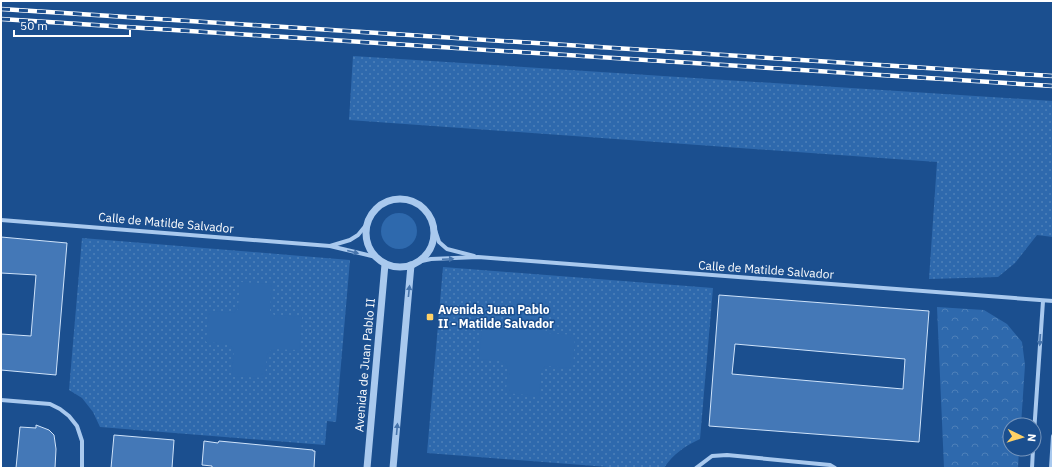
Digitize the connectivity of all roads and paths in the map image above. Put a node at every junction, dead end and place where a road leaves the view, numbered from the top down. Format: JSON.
{"nodes":[{"id":1,"x":1,"y":220,"type":"edge"},
{"id":2,"x":367,"y":224,"type":"junction"},
{"id":3,"x":434,"y":227,"type":"junction"},
{"id":4,"x":330,"y":246,"type":"junction"},
{"id":5,"x":478,"y":257,"type":"junction"},
{"id":6,"x":376,"y":258,"type":"junction"},
{"id":7,"x":385,"y":264,"type":"junction"},
{"id":8,"x":414,"y":264,"type":"junction"},
{"id":9,"x":1043,"y":301,"type":"junction"},
{"id":10,"x":1053,"y":301,"type":"edge"},
{"id":11,"x":1,"y":400,"type":"edge"},
{"id":12,"x":1035,"y":417,"type":"edge"},
{"id":13,"x":1053,"y":436,"type":"edge"},
{"id":14,"x":1033,"y":457,"type":"edge"},
{"id":15,"x":82,"y":468,"type":"edge"},
{"id":16,"x":367,"y":468,"type":"edge"},
{"id":17,"x":393,"y":468,"type":"edge"},
{"id":18,"x":696,"y":468,"type":"edge"},
{"id":19,"x":834,"y":468,"type":"edge"},
{"id":20,"x":1032,"y":468,"type":"edge"},
{"id":21,"x":1051,"y":468,"type":"edge"}],
"edges":[{"from":1,"to":4,"type":"street","name":"Calle de Matilde Salvador"},
{"from":2,"to":3,"type":"street"},
{"from":2,"to":4,"type":"street","name":"Calle de Matilde Salvador"},
{"from":2,"to":6,"type":"street"},
{"from":3,"to":5,"type":"street","name":"Calle de Matilde Salvador"},
{"from":3,"to":8,"type":"street"},
{"from":4,"to":6,"type":"street","name":"Calle de Matilde Salvador","one_way":true},
{"from":8,"to":5,"type":"street","name":"Calle de Matilde Salvador","one_way":true},
{"from":5,"to":9,"type":"street","name":"Calle de Matilde Salvador"},
{"from":6,"to":7,"type":"street"},
{"from":7,"to":8,"type":"street"},
{"from":7,"to":16,"type":"street","name":"Avenida de Juan Pablo II"},
{"from":17,"to":8,"type":"street","one_way":true},
{"from":9,"to":10,"type":"street","name":"Calle de Matilde Salvador"},
{"from":9,"to":12,"type":"street","one_way":true},
{"from":11,"to":15,"type":"street"},
{"from":13,"to":21,"type":"street"},
{"from":14,"to":20,"type":"street"},
{"from":18,"to":19,"type":"street"}]}
